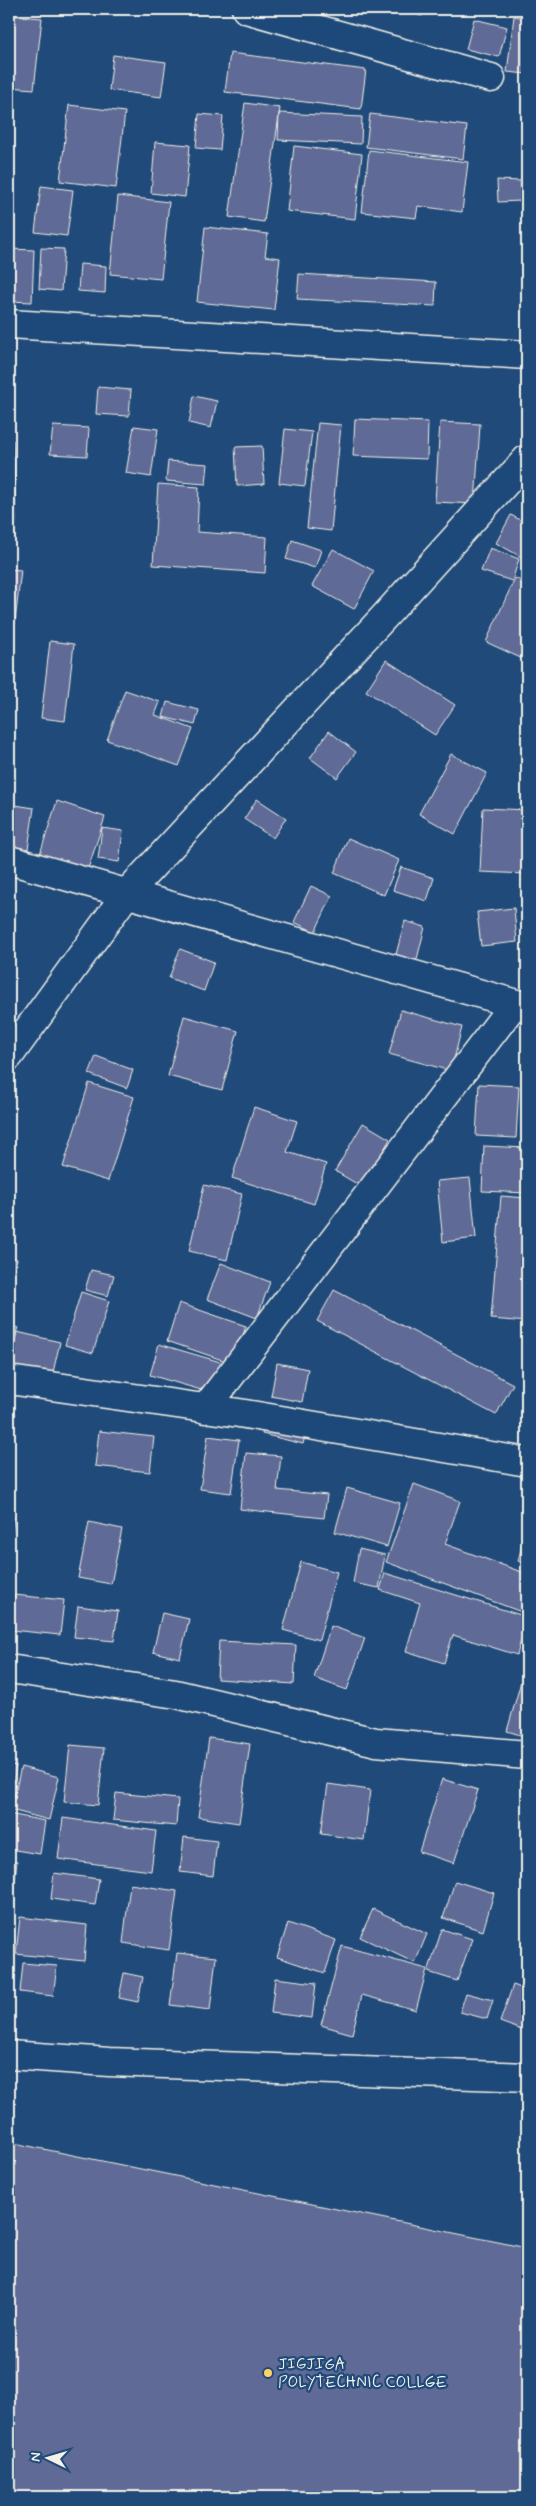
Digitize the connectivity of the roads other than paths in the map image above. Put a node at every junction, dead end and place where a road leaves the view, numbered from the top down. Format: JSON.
{"nodes":[{"id":1,"x":246,"y":9,"type":"edge"},
{"id":2,"x":491,"y":78,"type":"dead end"},
{"id":3,"x":9,"y":324,"type":"edge"},
{"id":4,"x":527,"y":355,"type":"edge"},
{"id":5,"x":527,"y":459,"type":"edge"},
{"id":6,"x":9,"y":860,"type":"edge"},
{"id":7,"x":127,"y":893,"type":"junction"},
{"id":8,"x":521,"y":1005,"type":"edge"},
{"id":9,"x":9,"y":1056,"type":"edge"},
{"id":10,"x":9,"y":1380,"type":"edge"},
{"id":11,"x":205,"y":1409,"type":"junction"},
{"id":12,"x":527,"y":1462,"type":"edge"},
{"id":13,"x":9,"y":1669,"type":"edge"},
{"id":14,"x":527,"y":1755,"type":"edge"},
{"id":15,"x":9,"y":2055,"type":"edge"},
{"id":16,"x":527,"y":2077,"type":"edge"}],
"edges":[{"from":1,"to":2,"type":"street"},
{"from":3,"to":4,"type":"street"},
{"from":5,"to":7,"type":"street"},
{"from":6,"to":7,"type":"street"},
{"from":7,"to":8,"type":"street"},
{"from":7,"to":9,"type":"street"},
{"from":8,"to":11,"type":"street"},
{"from":10,"to":11,"type":"street"},
{"from":11,"to":12,"type":"street"},
{"from":13,"to":14,"type":"street"},
{"from":15,"to":16,"type":"street"}]}
